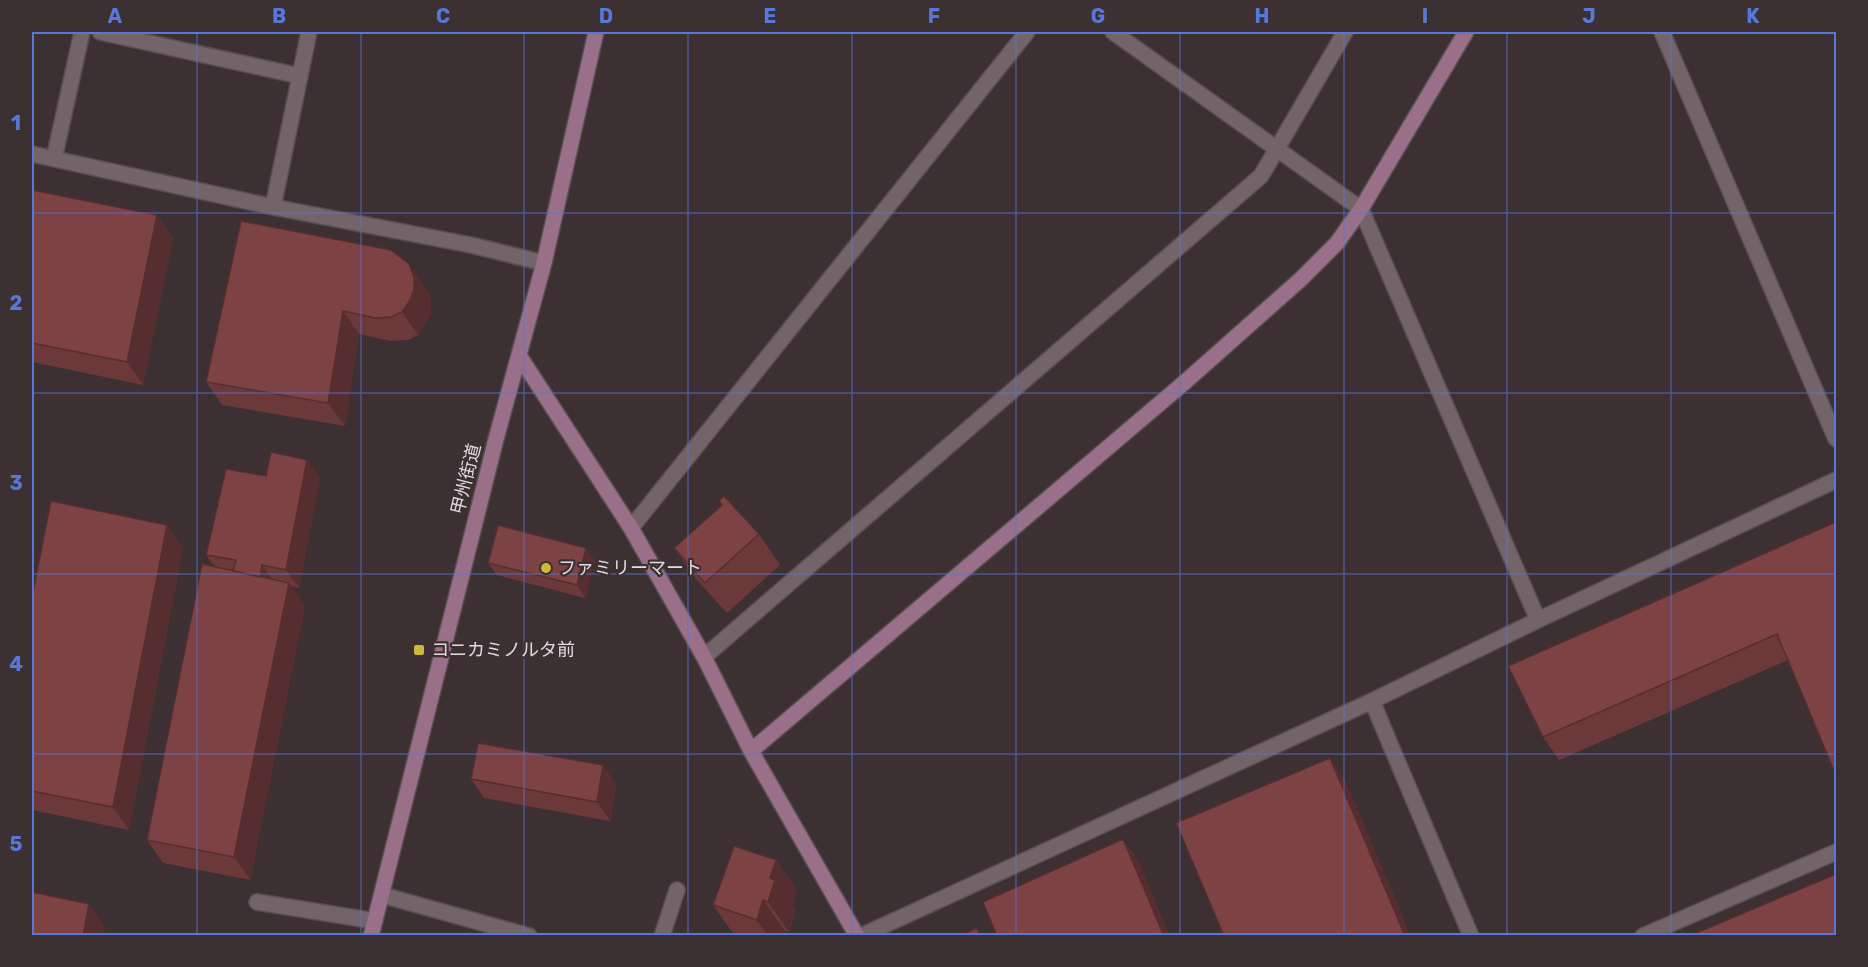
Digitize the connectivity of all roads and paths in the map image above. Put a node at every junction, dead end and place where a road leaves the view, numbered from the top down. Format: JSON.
{"nodes":[{"id":1,"x":81,"y":32,"type":"edge"},
{"id":2,"x":100,"y":32,"type":"edge"},
{"id":3,"x":309,"y":32,"type":"edge"},
{"id":4,"x":596,"y":32,"type":"edge"},
{"id":5,"x":1027,"y":32,"type":"edge"},
{"id":6,"x":1113,"y":32,"type":"edge"},
{"id":7,"x":1345,"y":32,"type":"edge"},
{"id":8,"x":1466,"y":32,"type":"edge"},
{"id":9,"x":1662,"y":32,"type":"edge"},
{"id":10,"x":300,"y":76,"type":"junction"},
{"id":11,"x":1277,"y":149,"type":"junction"},
{"id":12,"x":32,"y":154,"type":"edge"},
{"id":13,"x":54,"y":159,"type":"junction"},
{"id":14,"x":273,"y":207,"type":"junction"},
{"id":15,"x":1361,"y":209,"type":"junction"},
{"id":16,"x":544,"y":263,"type":"junction"},
{"id":17,"x":520,"y":357,"type":"junction"},
{"id":18,"x":1836,"y":439,"type":"edge"},
{"id":19,"x":1836,"y":480,"type":"edge"},
{"id":20,"x":631,"y":528,"type":"junction"},
{"id":21,"x":1538,"y":620,"type":"junction"},
{"id":22,"x":705,"y":657,"type":"junction"},
{"id":23,"x":1372,"y":701,"type":"junction"},
{"id":24,"x":751,"y":751,"type":"junction"},
{"id":25,"x":1836,"y":852,"type":"edge"},
{"id":26,"x":677,"y":890,"type":"dead end"},
{"id":27,"x":382,"y":896,"type":"junction"},
{"id":28,"x":257,"y":902,"type":"dead end"},
{"id":29,"x":373,"y":928,"type":"edge"},
{"id":30,"x":530,"y":936,"type":"edge"},
{"id":31,"x":662,"y":936,"type":"edge"},
{"id":32,"x":859,"y":936,"type":"edge"},
{"id":33,"x":1471,"y":936,"type":"edge"},
{"id":34,"x":1643,"y":936,"type":"edge"}],
"edges":[{"from":1,"to":13,"type":"street"},
{"from":2,"to":10,"type":"street"},
{"from":3,"to":10,"type":"street"},
{"from":4,"to":16,"type":"street","name":"甲州街道"},
{"from":5,"to":20,"type":"street"},
{"from":6,"to":11,"type":"street"},
{"from":7,"to":11,"type":"street"},
{"from":8,"to":15,"type":"street"},
{"from":9,"to":18,"type":"street"},
{"from":10,"to":14,"type":"street"},
{"from":11,"to":15,"type":"street"},
{"from":11,"to":22,"type":"street"},
{"from":12,"to":13,"type":"street"},
{"from":13,"to":14,"type":"street"},
{"from":14,"to":16,"type":"street"},
{"from":15,"to":21,"type":"street"},
{"from":15,"to":24,"type":"street"},
{"from":16,"to":17,"type":"street","name":"甲州街道"},
{"from":17,"to":20,"type":"street"},
{"from":17,"to":27,"type":"street","name":"甲州街道"},
{"from":19,"to":21,"type":"street"},
{"from":20,"to":22,"type":"street"},
{"from":21,"to":23,"type":"street"},
{"from":22,"to":24,"type":"street"},
{"from":23,"to":32,"type":"street"},
{"from":23,"to":33,"type":"street"},
{"from":24,"to":32,"type":"street"},
{"from":25,"to":34,"type":"street"},
{"from":26,"to":31,"type":"street"},
{"from":27,"to":29,"type":"street","name":"甲州街道"},
{"from":27,"to":30,"type":"street"},
{"from":28,"to":29,"type":"street"}]}
